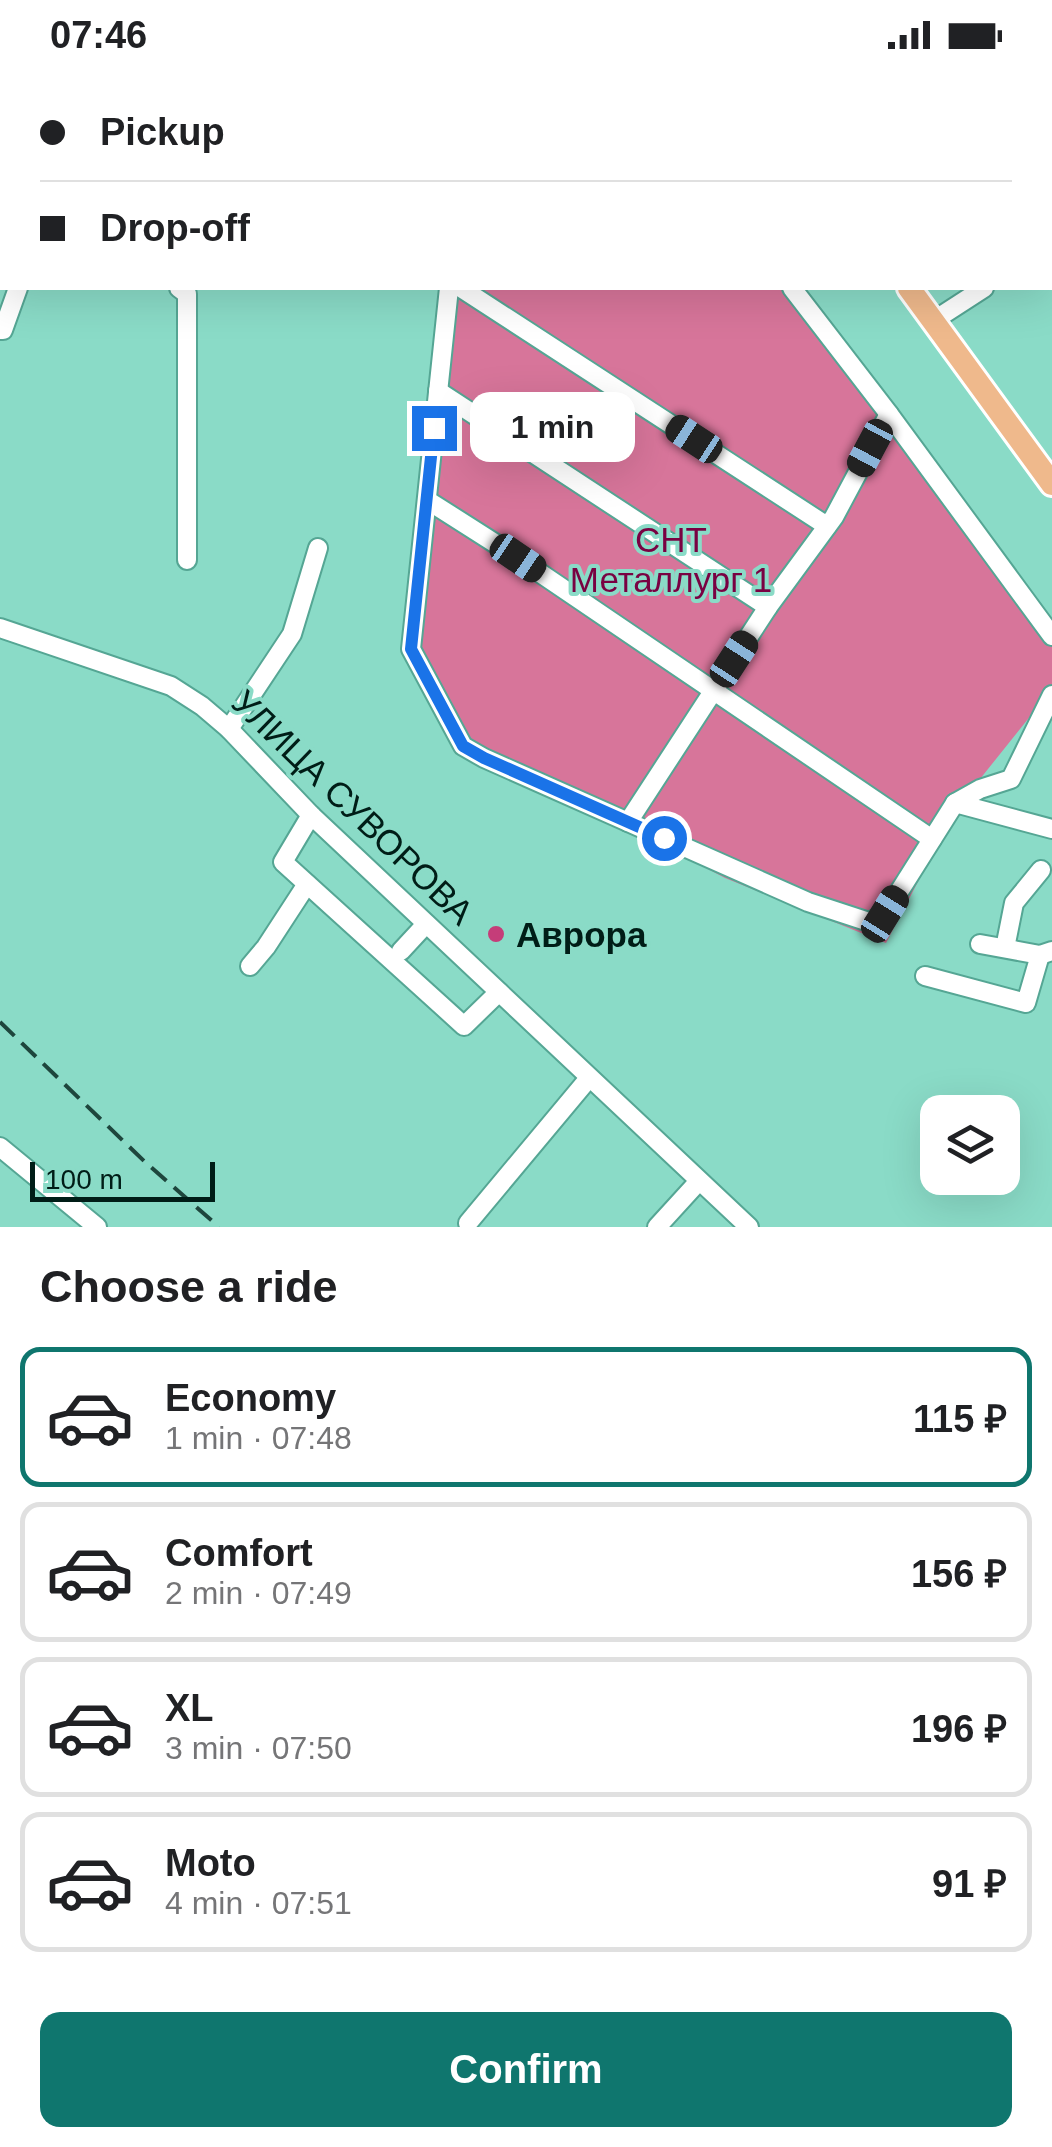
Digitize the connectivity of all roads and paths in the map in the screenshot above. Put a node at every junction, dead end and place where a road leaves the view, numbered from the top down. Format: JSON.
{"nodes":[{"id":1,"x":17,"y":290,"type":"edge"},
{"id":2,"x":182,"y":290,"type":"edge"},
{"id":3,"x":449,"y":290,"type":"edge"},
{"id":4,"x":464,"y":290,"type":"edge"},
{"id":5,"x":794,"y":290,"type":"edge"},
{"id":6,"x":910,"y":290,"type":"edge"},
{"id":7,"x":981,"y":290,"type":"edge"},
{"id":8,"x":933,"y":321,"type":"junction"},
{"id":9,"x":0,"y":330,"type":"edge"},
{"id":10,"x":438,"y":391,"type":"junction"},
{"id":11,"x":888,"y":414,"type":"junction"},
{"id":12,"x":1052,"y":484,"type":"edge"},
{"id":13,"x":426,"y":500,"type":"junction"},
{"id":14,"x":827,"y":526,"type":"junction"},
{"id":15,"x":318,"y":548,"type":"dead end"},
{"id":16,"x":187,"y":560,"type":"dead end"},
{"id":17,"x":768,"y":607,"type":"junction"},
{"id":18,"x":0,"y":628,"type":"edge"},
{"id":19,"x":1052,"y":636,"type":"edge"},
{"id":20,"x":713,"y":690,"type":"junction"},
{"id":21,"x":1052,"y":695,"type":"edge"},
{"id":22,"x":229,"y":729,"type":"junction"},
{"id":23,"x":955,"y":803,"type":"junction"},
{"id":24,"x":311,"y":815,"type":"junction"},
{"id":25,"x":628,"y":822,"type":"junction"},
{"id":26,"x":1052,"y":829,"type":"edge"},
{"id":27,"x":932,"y":839,"type":"junction"},
{"id":28,"x":1041,"y":870,"type":"dead end"},
{"id":29,"x":308,"y":884,"type":"junction"},
{"id":30,"x":426,"y":924,"type":"junction"},
{"id":31,"x":980,"y":944,"type":"dead end"},
{"id":32,"x":1005,"y":948,"type":"junction"},
{"id":33,"x":401,"y":951,"type":"dead end"},
{"id":34,"x":1046,"y":953,"type":"edge"},
{"id":35,"x":250,"y":966,"type":"dead end"},
{"id":36,"x":924,"y":976,"type":"dead end"},
{"id":37,"x":499,"y":992,"type":"junction"},
{"id":38,"x":589,"y":1078,"type":"junction"},
{"id":39,"x":0,"y":1147,"type":"edge"},
{"id":40,"x":700,"y":1181,"type":"junction"},
{"id":41,"x":468,"y":1222,"type":"dead end"},
{"id":42,"x":736,"y":1223,"type":"edge"},
{"id":43,"x":97,"y":1227,"type":"edge"},
{"id":44,"x":657,"y":1227,"type":"edge"}],
"edges":[{"from":1,"to":9,"type":"street"},
{"from":2,"to":16,"type":"street"},
{"from":3,"to":10,"type":"street"},
{"from":4,"to":14,"type":"street"},
{"from":5,"to":11,"type":"street"},
{"from":6,"to":8,"type":"main road"},
{"from":7,"to":8,"type":"street"},
{"from":8,"to":12,"type":"main road"},
{"from":10,"to":13,"type":"street"},
{"from":10,"to":17,"type":"street"},
{"from":11,"to":14,"type":"street"},
{"from":11,"to":19,"type":"street"},
{"from":13,"to":20,"type":"street"},
{"from":13,"to":25,"type":"street"},
{"from":14,"to":17,"type":"street"},
{"from":15,"to":22,"type":"street"},
{"from":17,"to":20,"type":"street"},
{"from":18,"to":22,"type":"street","name":"УЛИЦА СУВОРОВА"},
{"from":20,"to":25,"type":"street"},
{"from":20,"to":27,"type":"street"},
{"from":21,"to":23,"type":"street"},
{"from":22,"to":24,"type":"street","name":"УЛИЦА СУВОРОВА"},
{"from":23,"to":26,"type":"street"},
{"from":23,"to":27,"type":"street"},
{"from":24,"to":29,"type":"street"},
{"from":24,"to":30,"type":"street","name":"УЛИЦА СУВОРОВА"},
{"from":25,"to":27,"type":"street"},
{"from":28,"to":32,"type":"street"},
{"from":29,"to":35,"type":"street"},
{"from":29,"to":37,"type":"street"},
{"from":30,"to":33,"type":"street"},
{"from":30,"to":37,"type":"street","name":"УЛИЦА СУВОРОВА"},
{"from":31,"to":32,"type":"street"},
{"from":32,"to":34,"type":"street"},
{"from":34,"to":36,"type":"street"},
{"from":37,"to":38,"type":"street","name":"УЛИЦА СУВОРОВА"},
{"from":38,"to":40,"type":"street","name":"УЛИЦА СУВОРОВА"},
{"from":38,"to":41,"type":"street"},
{"from":39,"to":43,"type":"street"},
{"from":40,"to":42,"type":"street","name":"УЛИЦА СУВОРОВА"},
{"from":40,"to":44,"type":"street"}]}
